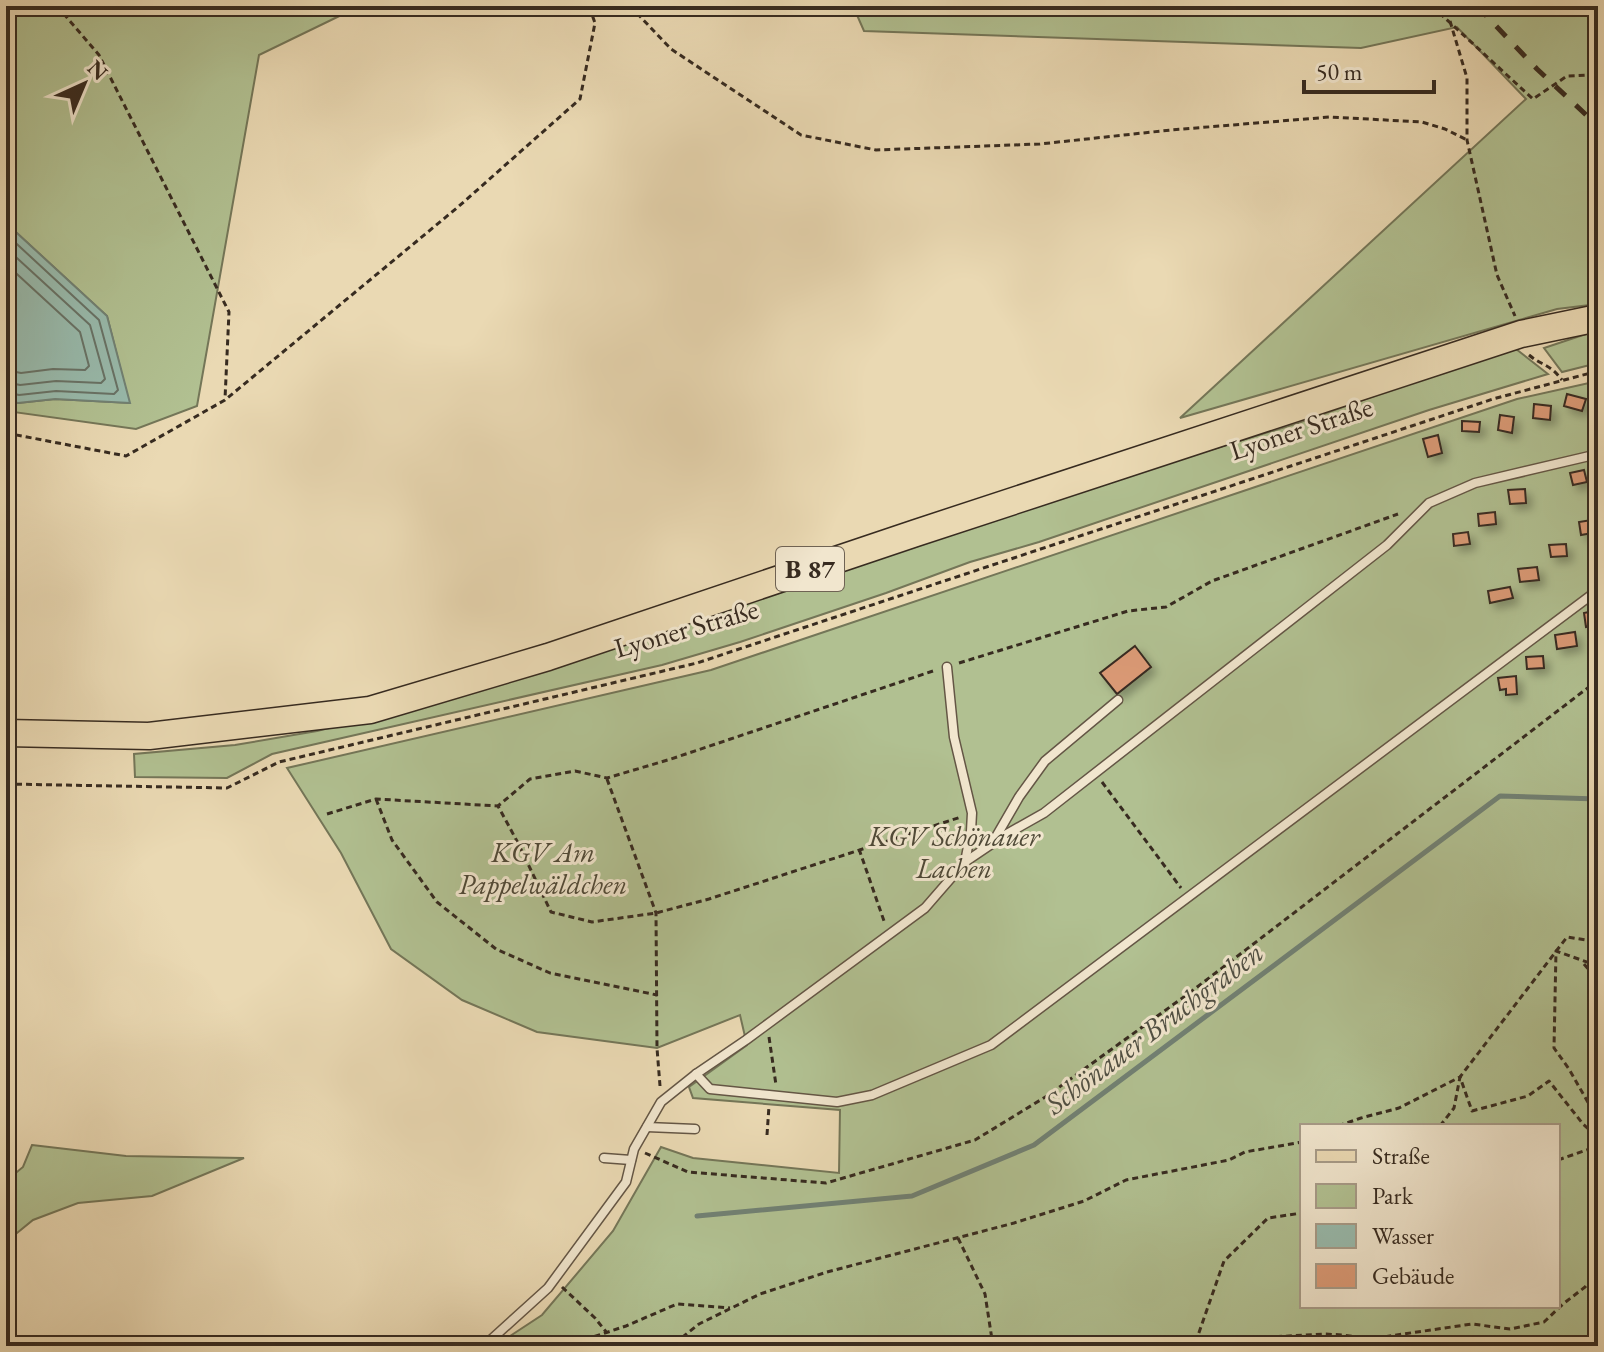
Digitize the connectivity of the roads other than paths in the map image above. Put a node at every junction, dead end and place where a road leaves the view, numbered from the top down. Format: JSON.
{"nodes":[{"id":1,"x":1598,"y":318,"type":"edge"},
{"id":2,"x":1598,"y":454,"type":"edge"},
{"id":3,"x":1598,"y":590,"type":"edge"},
{"id":4,"x":947,"y":667,"type":"road end"},
{"id":5,"x":1118,"y":700,"type":"dead end"},
{"id":6,"x":6,"y":733,"type":"edge"},
{"id":7,"x":992,"y":844,"type":"junction"},
{"id":8,"x":965,"y":862,"type":"junction"},
{"id":9,"x":696,"y":1074,"type":"junction"},
{"id":10,"x":647,"y":1127,"type":"junction"},
{"id":11,"x":695,"y":1129,"type":"dead end"},
{"id":12,"x":604,"y":1158,"type":"dead end"},
{"id":13,"x":631,"y":1160,"type":"junction"},
{"id":14,"x":484,"y":1346,"type":"edge"}],
"edges":[{"from":1,"to":6,"type":"main road","name":"Lyoner Straße","number":"B 87"},
{"from":2,"to":7,"type":"lane"},
{"from":3,"to":9,"type":"lane"},
{"from":4,"to":8,"type":"lane"},
{"from":5,"to":7,"type":"lane"},
{"from":7,"to":8,"type":"lane"},
{"from":8,"to":9,"type":"lane"},
{"from":9,"to":10,"type":"lane"},
{"from":10,"to":11,"type":"lane"},
{"from":10,"to":13,"type":"lane"},
{"from":12,"to":13,"type":"lane"},
{"from":13,"to":14,"type":"lane"}]}
